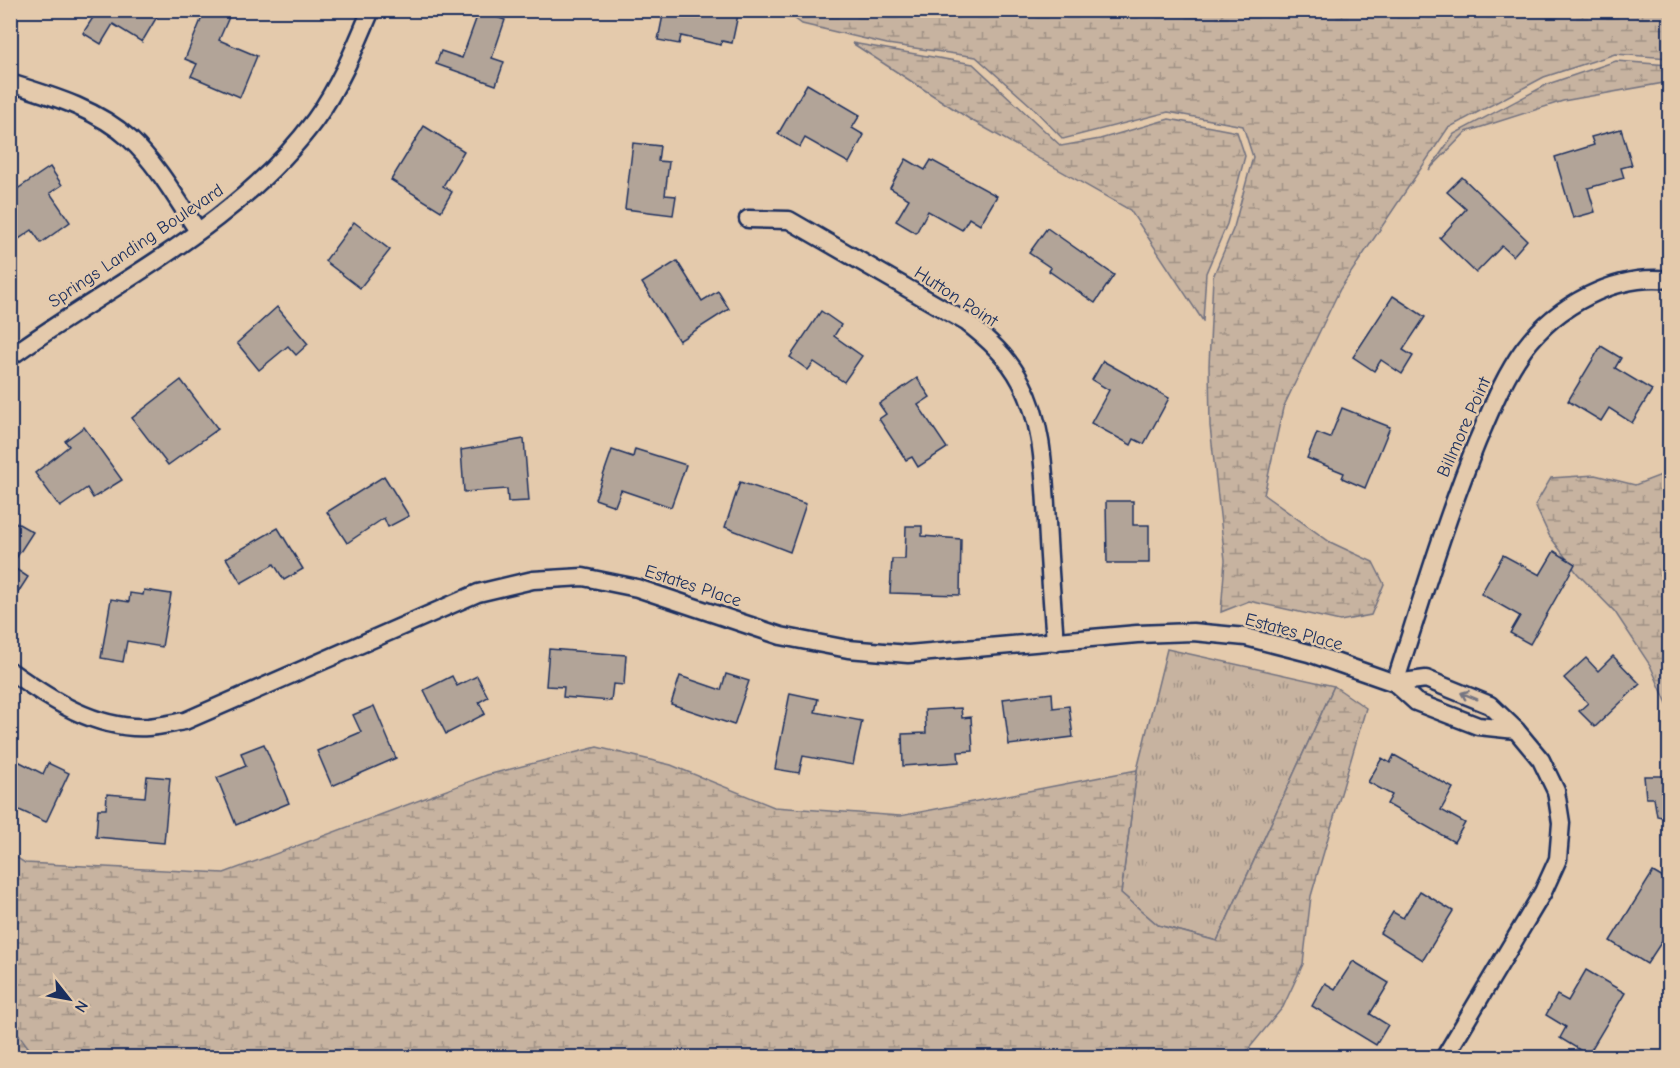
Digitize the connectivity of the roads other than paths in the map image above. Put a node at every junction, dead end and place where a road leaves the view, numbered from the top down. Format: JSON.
{"nodes":[{"id":1,"x":371,"y":10,"type":"edge"},
{"id":2,"x":10,"y":83,"type":"edge"},
{"id":3,"x":748,"y":219,"type":"dead end"},
{"id":4,"x":198,"y":231,"type":"junction"},
{"id":5,"x":1670,"y":280,"type":"edge"},
{"id":6,"x":10,"y":357,"type":"edge"},
{"id":7,"x":1055,"y":642,"type":"junction"},
{"id":8,"x":10,"y":671,"type":"edge"},
{"id":9,"x":1395,"y":683,"type":"junction"},
{"id":10,"x":1516,"y":730,"type":"junction"},
{"id":11,"x":1444,"y":1058,"type":"edge"}],
"edges":[{"from":1,"to":4,"type":"street","name":"Springs Landing Boulevard"},
{"from":2,"to":4,"type":"street"},
{"from":3,"to":7,"type":"street","name":"Hutton Point"},
{"from":4,"to":6,"type":"street","name":"Springs Landing Boulevard"},
{"from":5,"to":9,"type":"street","name":"Billmore Point"},
{"from":7,"to":8,"type":"street","name":"Estates Place"},
{"from":7,"to":9,"type":"street","name":"Estates Place"},
{"from":9,"to":10,"type":"street","name":"Estates Place"},
{"from":10,"to":9,"type":"street","name":"Estates Place","one_way":true},
{"from":10,"to":11,"type":"street","name":"Estates Place"}]}
